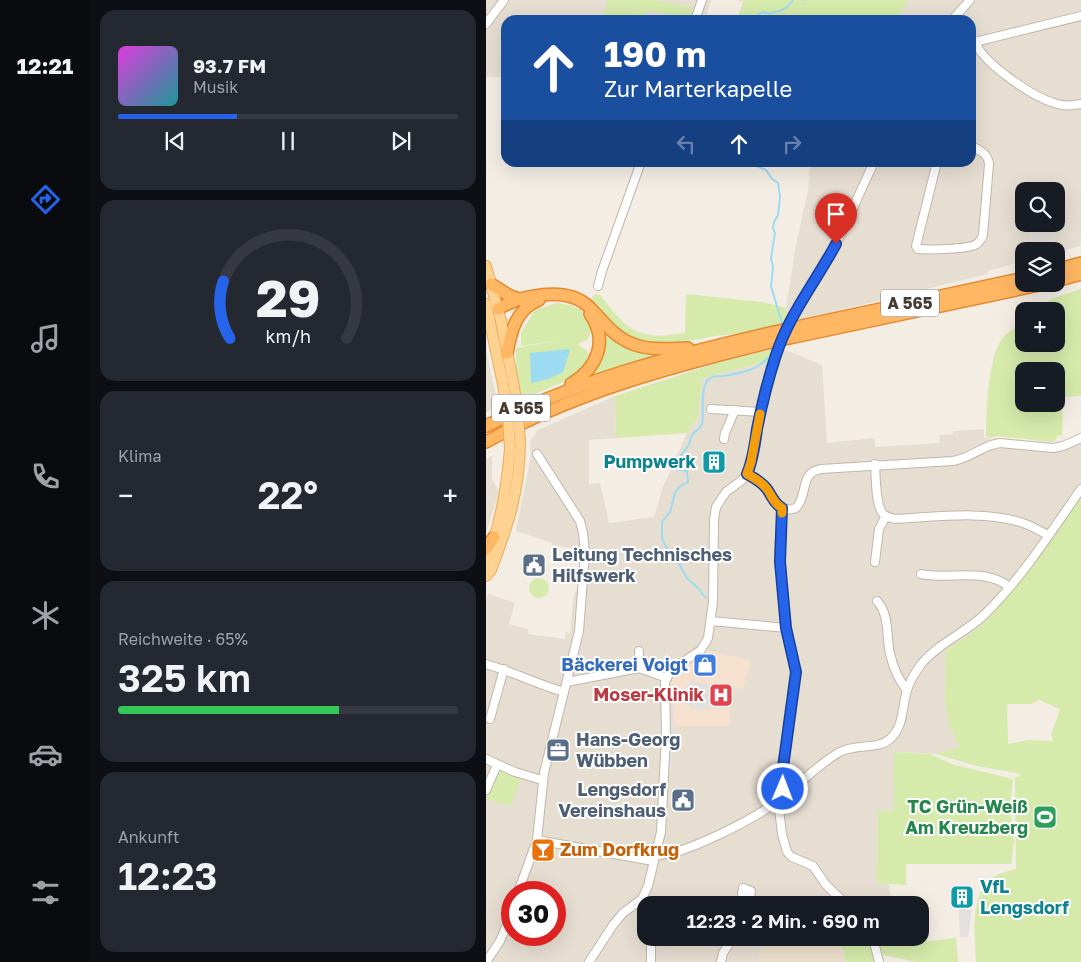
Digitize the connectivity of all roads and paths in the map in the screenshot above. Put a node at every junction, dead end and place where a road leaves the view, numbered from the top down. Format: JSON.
{"nodes":[{"id":1,"x":504,"y":0,"type":"edge"},
{"id":2,"x":702,"y":0,"type":"edge"},
{"id":3,"x":970,"y":0,"type":"edge"},
{"id":4,"x":697,"y":15,"type":"edge"},
{"id":5,"x":956,"y":15,"type":"edge"},
{"id":6,"x":1081,"y":16,"type":"edge"},
{"id":7,"x":486,"y":24,"type":"edge"},
{"id":8,"x":976,"y":41,"type":"edge"},
{"id":9,"x":976,"y":47,"type":"edge"},
{"id":10,"x":1081,"y":104,"type":"edge"},
{"id":11,"x":976,"y":149,"type":"edge"},
{"id":12,"x":640,"y":167,"type":"edge"},
{"id":13,"x":872,"y":167,"type":"edge"},
{"id":14,"x":936,"y":167,"type":"edge"},
{"id":15,"x":1081,"y":262,"type":"edge"},
{"id":16,"x":486,"y":266,"type":"edge"},
{"id":17,"x":1065,"y":267,"type":"edge"},
{"id":18,"x":1081,"y":274,"type":"edge"},
{"id":19,"x":1065,"y":278,"type":"edge"},
{"id":20,"x":1015,"y":280,"type":"edge"},
{"id":21,"x":491,"y":284,"type":"junction"},
{"id":22,"x":598,"y":286,"type":"dead end"},
{"id":23,"x":1015,"y":290,"type":"edge"},
{"id":24,"x":525,"y":302,"type":"junction"},
{"id":25,"x":486,"y":303,"type":"edge"},
{"id":26,"x":498,"y":310,"type":"junction"},
{"id":27,"x":593,"y":314,"type":"junction"},
{"id":28,"x":490,"y":318,"type":"junction"},
{"id":29,"x":795,"y":332,"type":"junction"},
{"id":30,"x":775,"y":340,"type":"junction"},
{"id":31,"x":712,"y":347,"type":"junction"},
{"id":32,"x":507,"y":353,"type":"junction"},
{"id":33,"x":557,"y":393,"type":"junction"},
{"id":34,"x":712,"y":409,"type":"dead end"},
{"id":35,"x":735,"y":410,"type":"junction"},
{"id":36,"x":761,"y":412,"type":"junction"},
{"id":37,"x":486,"y":426,"type":"edge"},
{"id":38,"x":1081,"y":438,"type":"edge"},
{"id":39,"x":724,"y":439,"type":"dead end"},
{"id":40,"x":486,"y":442,"type":"edge"},
{"id":41,"x":537,"y":454,"type":"dead end"},
{"id":42,"x":875,"y":464,"type":"junction"},
{"id":43,"x":747,"y":474,"type":"junction"},
{"id":44,"x":1081,"y":489,"type":"edge"},
{"id":45,"x":782,"y":508,"type":"junction"},
{"id":46,"x":886,"y":516,"type":"junction"},
{"id":47,"x":1048,"y":535,"type":"junction"},
{"id":48,"x":494,"y":537,"type":"junction"},
{"id":49,"x":486,"y":549,"type":"edge"},
{"id":50,"x":875,"y":562,"type":"dead end"},
{"id":51,"x":486,"y":563,"type":"edge"},
{"id":52,"x":921,"y":574,"type":"dead end"},
{"id":53,"x":486,"y":576,"type":"edge"},
{"id":54,"x":1009,"y":587,"type":"junction"},
{"id":55,"x":877,"y":600,"type":"dead end"},
{"id":56,"x":711,"y":621,"type":"junction"},
{"id":57,"x":786,"y":628,"type":"junction"},
{"id":58,"x":639,"y":651,"type":"dead end"},
{"id":59,"x":486,"y":664,"type":"edge"},
{"id":60,"x":639,"y":668,"type":"junction"},
{"id":61,"x":504,"y":669,"type":"junction"},
{"id":62,"x":666,"y":678,"type":"junction"},
{"id":63,"x":567,"y":682,"type":"junction"},
{"id":64,"x":907,"y":690,"type":"junction"},
{"id":65,"x":564,"y":692,"type":"junction"},
{"id":66,"x":490,"y":719,"type":"dead end"},
{"id":67,"x":486,"y":759,"type":"edge"},
{"id":68,"x":497,"y":765,"type":"junction"},
{"id":69,"x":542,"y":780,"type":"junction"},
{"id":70,"x":486,"y":790,"type":"edge"},
{"id":71,"x":786,"y":794,"type":"junction"},
{"id":72,"x":778,"y":801,"type":"junction"},
{"id":73,"x":537,"y":840,"type":"junction"},
{"id":74,"x":654,"y":858,"type":"junction"},
{"id":75,"x":522,"y":881,"type":"edge"},
{"id":76,"x":644,"y":896,"type":"edge"},
{"id":77,"x":837,"y":896,"type":"edge"},
{"id":78,"x":637,"y":904,"type":"edge"},
{"id":79,"x":501,"y":938,"type":"edge"},
{"id":80,"x":651,"y":946,"type":"edge"},
{"id":81,"x":729,"y":946,"type":"edge"},
{"id":82,"x":875,"y":946,"type":"edge"},
{"id":83,"x":879,"y":961,"type":"edge"},
{"id":84,"x":486,"y":962,"type":"edge"},
{"id":85,"x":589,"y":962,"type":"edge"},
{"id":86,"x":651,"y":962,"type":"edge"},
{"id":87,"x":720,"y":962,"type":"edge"}],
"edges":[{"from":1,"to":7,"type":"street"},
{"from":2,"to":4,"type":"street"},
{"from":3,"to":5,"type":"street"},
{"from":6,"to":8,"type":"street"},
{"from":9,"to":10,"type":"street"},
{"from":11,"to":14,"type":"street"},
{"from":12,"to":22,"type":"street"},
{"from":13,"to":30,"type":"street"},
{"from":15,"to":17,"type":"highway"},
{"from":16,"to":21,"type":"main road"},
{"from":18,"to":19,"type":"highway"},
{"from":20,"to":29,"type":"highway","number":"A 565"},
{"from":21,"to":24,"type":"highway"},
{"from":21,"to":26,"type":"main road"},
{"from":23,"to":29,"type":"highway","number":"A 565"},
{"from":24,"to":26,"type":"highway"},
{"from":24,"to":27,"type":"highway"},
{"from":24,"to":32,"type":"highway"},
{"from":25,"to":26,"type":"main road"},
{"from":25,"to":28,"type":"main road"},
{"from":26,"to":28,"type":"main road"},
{"from":26,"to":32,"type":"main road"},
{"from":27,"to":31,"type":"highway"},
{"from":27,"to":33,"type":"highway"},
{"from":28,"to":48,"type":"main road","bridge":true},
{"from":29,"to":30,"type":"highway","number":"A 565","bridge":true},
{"from":30,"to":31,"type":"highway","number":"A 565"},
{"from":30,"to":36,"type":"street"},
{"from":30,"to":40,"type":"highway","number":"A 565"},
{"from":31,"to":33,"type":"highway","number":"A 565"},
{"from":32,"to":53,"type":"main road","bridge":true},
{"from":33,"to":37,"type":"highway","number":"A 565"},
{"from":34,"to":35,"type":"street"},
{"from":35,"to":36,"type":"street"},
{"from":35,"to":39,"type":"street"},
{"from":36,"to":43,"type":"street"},
{"from":38,"to":42,"type":"street"},
{"from":41,"to":63,"type":"street"},
{"from":42,"to":45,"type":"street"},
{"from":42,"to":46,"type":"street"},
{"from":43,"to":45,"type":"street"},
{"from":43,"to":56,"type":"street"},
{"from":44,"to":47,"type":"street"},
{"from":45,"to":57,"type":"street"},
{"from":46,"to":47,"type":"street"},
{"from":46,"to":50,"type":"street"},
{"from":47,"to":54,"type":"street"},
{"from":48,"to":49,"type":"highway"},
{"from":48,"to":51,"type":"main road"},
{"from":52,"to":54,"type":"street"},
{"from":54,"to":64,"type":"street"},
{"from":55,"to":64,"type":"street"},
{"from":56,"to":57,"type":"street"},
{"from":56,"to":62,"type":"street"},
{"from":57,"to":71,"type":"street"},
{"from":58,"to":60,"type":"street"},
{"from":59,"to":61,"type":"street"},
{"from":60,"to":62,"type":"street"},
{"from":60,"to":63,"type":"street"},
{"from":61,"to":65,"type":"street"},
{"from":61,"to":66,"type":"street"},
{"from":62,"to":74,"type":"street"},
{"from":63,"to":65,"type":"street"},
{"from":64,"to":71,"type":"street"},
{"from":65,"to":69,"type":"street"},
{"from":67,"to":68,"type":"street"},
{"from":68,"to":69,"type":"street"},
{"from":68,"to":70,"type":"street"},
{"from":69,"to":73,"type":"street"},
{"from":71,"to":72,"type":"street"},
{"from":72,"to":74,"type":"street"},
{"from":72,"to":77,"type":"street"},
{"from":73,"to":74,"type":"street"},
{"from":73,"to":75,"type":"street"},
{"from":74,"to":76,"type":"street"},
{"from":78,"to":85,"type":"street"},
{"from":79,"to":84,"type":"street"},
{"from":80,"to":86,"type":"street"},
{"from":81,"to":87,"type":"street"},
{"from":82,"to":83,"type":"street"}]}
